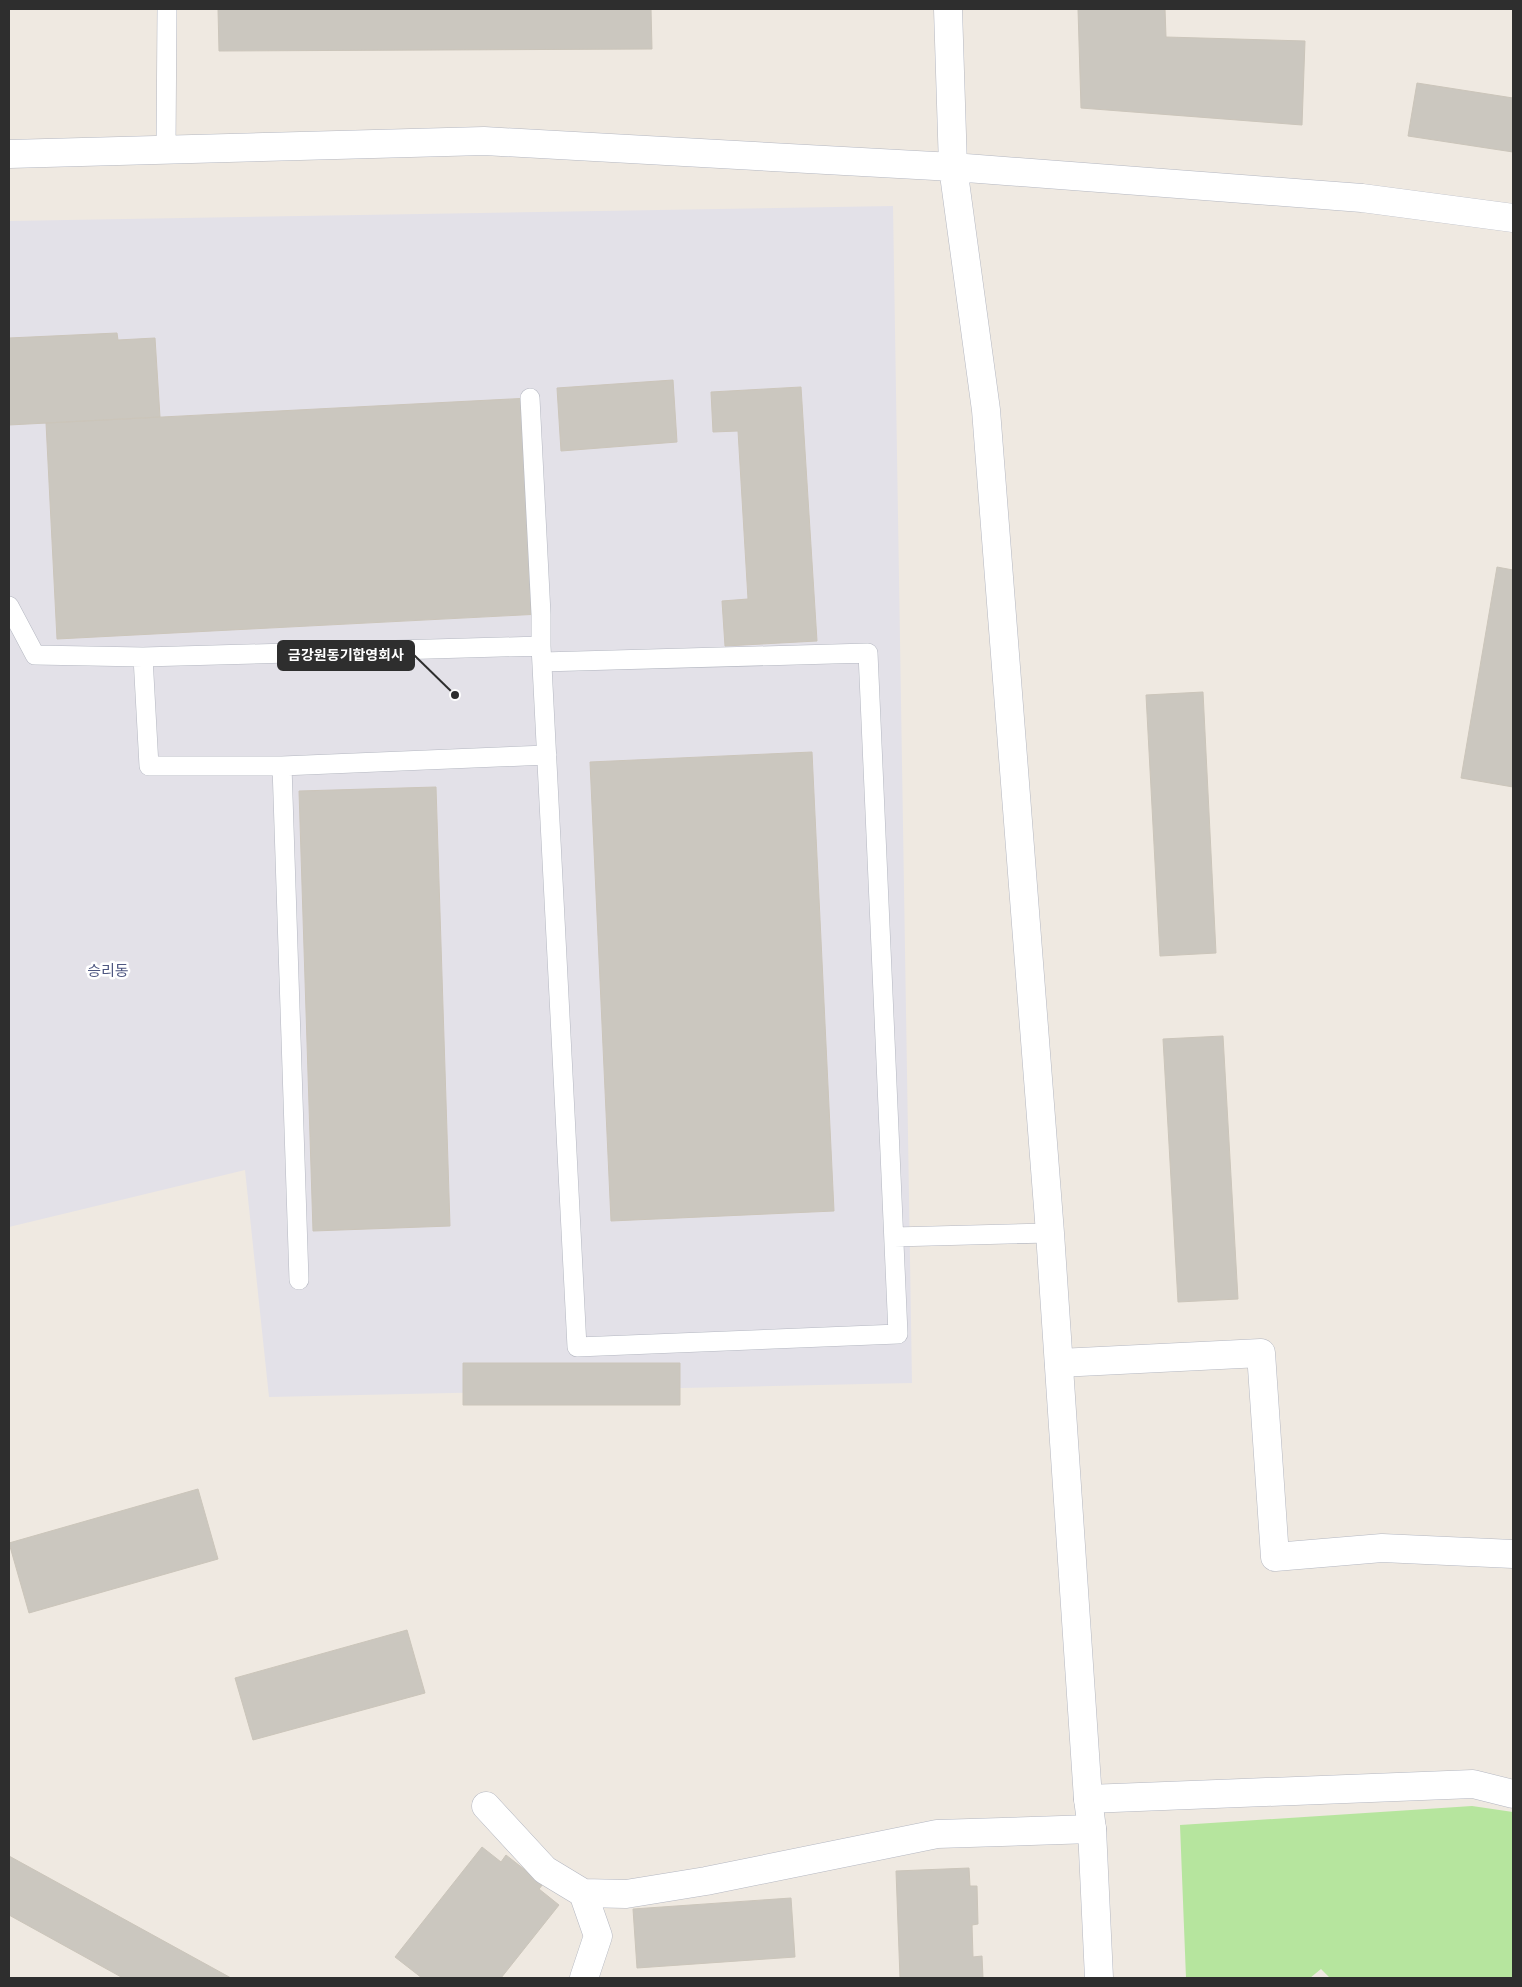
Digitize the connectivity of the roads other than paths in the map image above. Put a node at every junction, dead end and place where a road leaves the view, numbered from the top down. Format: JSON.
{"nodes":[{"id":1,"x":167,"y":9,"type":"edge"},
{"id":2,"x":948,"y":9,"type":"edge"},
{"id":3,"x":166,"y":148,"type":"junction"},
{"id":4,"x":9,"y":154,"type":"edge"},
{"id":5,"x":953,"y":167,"type":"junction"},
{"id":6,"x":1513,"y":218,"type":"edge"},
{"id":7,"x":530,"y":398,"type":"dead end"},
{"id":8,"x":9,"y":606,"type":"edge"},
{"id":9,"x":541,"y":654,"type":"junction"},
{"id":10,"x":143,"y":657,"type":"junction"},
{"id":11,"x":547,"y":755,"type":"junction"},
{"id":12,"x":282,"y":766,"type":"junction"},
{"id":13,"x":1050,"y":1233,"type":"junction"},
{"id":14,"x":894,"y":1237,"type":"junction"},
{"id":15,"x":299,"y":1280,"type":"dead end"},
{"id":16,"x":1059,"y":1363,"type":"junction"},
{"id":17,"x":1513,"y":1554,"type":"edge"},
{"id":18,"x":1513,"y":1794,"type":"edge"},
{"id":19,"x":1088,"y":1799,"type":"junction"},
{"id":20,"x":486,"y":1806,"type":"dead end"},
{"id":21,"x":1092,"y":1828,"type":"junction"},
{"id":22,"x":583,"y":1893,"type":"junction"},
{"id":23,"x":584,"y":1978,"type":"edge"},
{"id":24,"x":1099,"y":1978,"type":"edge"}],
"edges":[{"from":1,"to":3,"type":"lane"},
{"from":2,"to":5,"type":"street"},
{"from":3,"to":4,"type":"street"},
{"from":3,"to":5,"type":"street"},
{"from":5,"to":6,"type":"street"},
{"from":5,"to":13,"type":"street"},
{"from":7,"to":9,"type":"lane"},
{"from":8,"to":10,"type":"lane"},
{"from":9,"to":10,"type":"lane"},
{"from":9,"to":11,"type":"lane"},
{"from":9,"to":14,"type":"lane"},
{"from":10,"to":12,"type":"lane"},
{"from":11,"to":12,"type":"lane"},
{"from":11,"to":14,"type":"lane"},
{"from":12,"to":15,"type":"lane"},
{"from":13,"to":14,"type":"lane"},
{"from":13,"to":16,"type":"street"},
{"from":16,"to":17,"type":"street"},
{"from":16,"to":19,"type":"street"},
{"from":18,"to":19,"type":"street"},
{"from":19,"to":21,"type":"street"},
{"from":20,"to":22,"type":"street"},
{"from":21,"to":22,"type":"street"},
{"from":21,"to":24,"type":"street"},
{"from":22,"to":23,"type":"street"}]}
